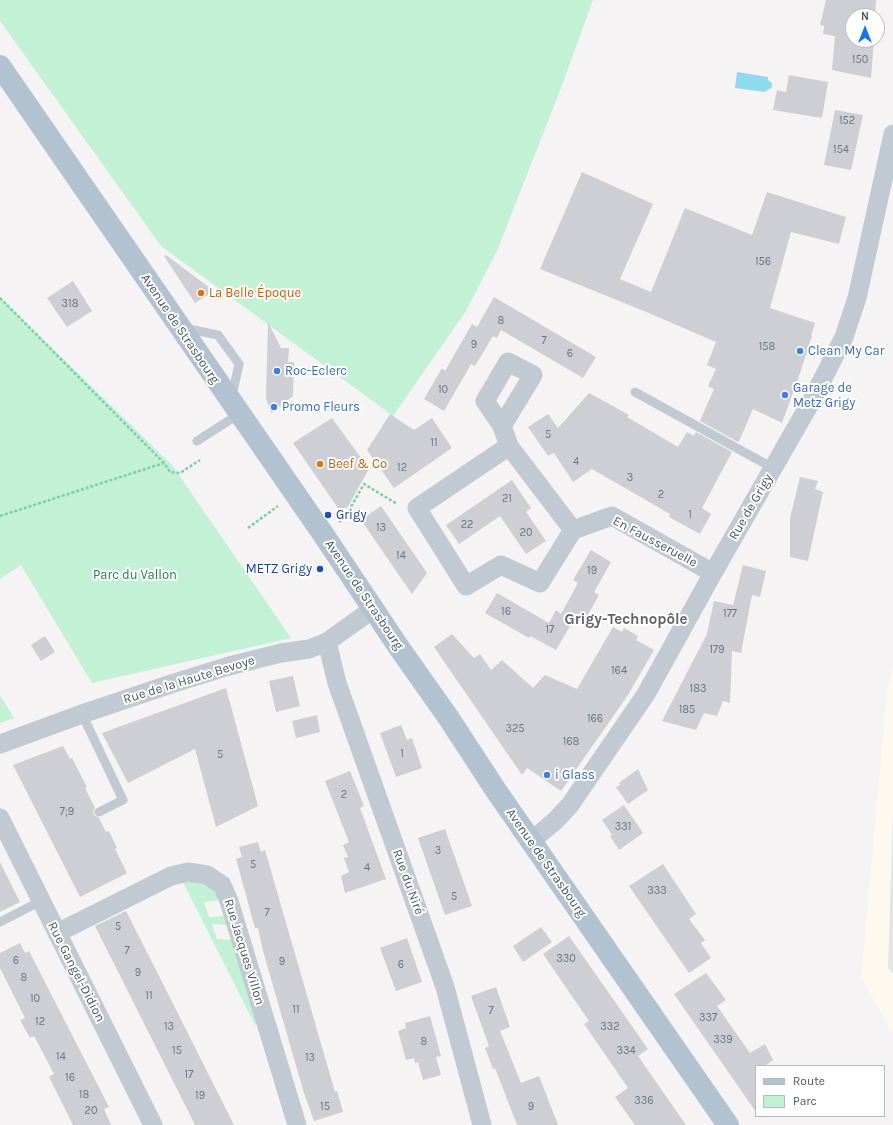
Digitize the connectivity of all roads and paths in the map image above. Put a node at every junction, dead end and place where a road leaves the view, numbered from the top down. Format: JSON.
{"nodes":[{"id":1,"x":0,"y":66,"type":"edge"},
{"id":2,"x":893,"y":134,"type":"edge"},
{"id":3,"x":0,"y":298,"type":"edge"},
{"id":4,"x":635,"y":392,"type":"dead end"},
{"id":5,"x":235,"y":408,"type":"junction"},
{"id":6,"x":502,"y":426,"type":"dead end"},
{"id":7,"x":197,"y":441,"type":"dead end"},
{"id":8,"x":509,"y":446,"type":"junction"},
{"id":9,"x":200,"y":460,"type":"dead end"},
{"id":10,"x":164,"y":463,"type":"junction"},
{"id":11,"x":773,"y":468,"type":"junction"},
{"id":12,"x":295,"y":494,"type":"junction"},
{"id":13,"x":420,"y":513,"type":"junction"},
{"id":14,"x":0,"y":516,"type":"edge"},
{"id":15,"x":248,"y":528,"type":"dead end"},
{"id":16,"x":574,"y":530,"type":"junction"},
{"id":17,"x":323,"y":534,"type":"junction"},
{"id":18,"x":713,"y":573,"type":"junction"},
{"id":19,"x":373,"y":609,"type":"junction"},
{"id":20,"x":327,"y":642,"type":"junction"},
{"id":21,"x":82,"y":714,"type":"junction"},
{"id":22,"x":0,"y":744,"type":"edge"},
{"id":23,"x":99,"y":812,"type":"dead end"},
{"id":24,"x":0,"y":818,"type":"edge"},
{"id":25,"x":531,"y":841,"type":"junction"},
{"id":26,"x":41,"y":901,"type":"junction"},
{"id":27,"x":0,"y":922,"type":"edge"},
{"id":28,"x":57,"y":933,"type":"junction"},
{"id":29,"x":153,"y":1125,"type":"edge"},
{"id":30,"x":297,"y":1125,"type":"edge"},
{"id":31,"x":482,"y":1125,"type":"edge"},
{"id":32,"x":728,"y":1125,"type":"edge"}],
"edges":[{"from":1,"to":5,"type":"main road","name":"Avenue de Strasbourg"},
{"from":2,"to":11,"type":"street","name":"Rue de Grigy"},
{"from":3,"to":10,"type":"path"},
{"from":4,"to":11,"type":"lane"},
{"from":5,"to":7,"type":"lane"},
{"from":5,"to":12,"type":"main road","name":"Avenue de Strasbourg"},
{"from":6,"to":8,"type":"street"},
{"from":8,"to":13,"type":"street"},
{"from":8,"to":16,"type":"street"},
{"from":9,"to":10,"type":"path"},
{"from":10,"to":14,"type":"path"},
{"from":11,"to":18,"type":"street","name":"Rue de Grigy"},
{"from":12,"to":15,"type":"path"},
{"from":12,"to":17,"type":"main road","name":"Avenue de Strasbourg"},
{"from":13,"to":16,"type":"street"},
{"from":13,"to":17,"type":"path"},
{"from":16,"to":18,"type":"street","name":"En Fausseruelle"},
{"from":17,"to":19,"type":"main road","name":"Avenue de Strasbourg"},
{"from":18,"to":25,"type":"street","name":"Rue de Grigy"},
{"from":19,"to":20,"type":"street","name":"Rue de la Haute Bevoye"},
{"from":19,"to":25,"type":"main road","name":"Avenue de Strasbourg"},
{"from":20,"to":21,"type":"street","name":"Rue de la Haute Bevoye"},
{"from":20,"to":31,"type":"street","name":"Rue du Niré"},
{"from":21,"to":22,"type":"street","name":"Rue de la Haute Bevoye"},
{"from":21,"to":23,"type":"lane"},
{"from":24,"to":26,"type":"street","name":"Rue Gangel-Didion"},
{"from":25,"to":32,"type":"main road","name":"Avenue de Strasbourg"},
{"from":26,"to":27,"type":"lane"},
{"from":26,"to":28,"type":"street","name":"Rue Gangel-Didion"},
{"from":28,"to":29,"type":"street","name":"Rue Gangel-Didion"},
{"from":28,"to":30,"type":"street","name":"Rue Jacques Villon"}]}
